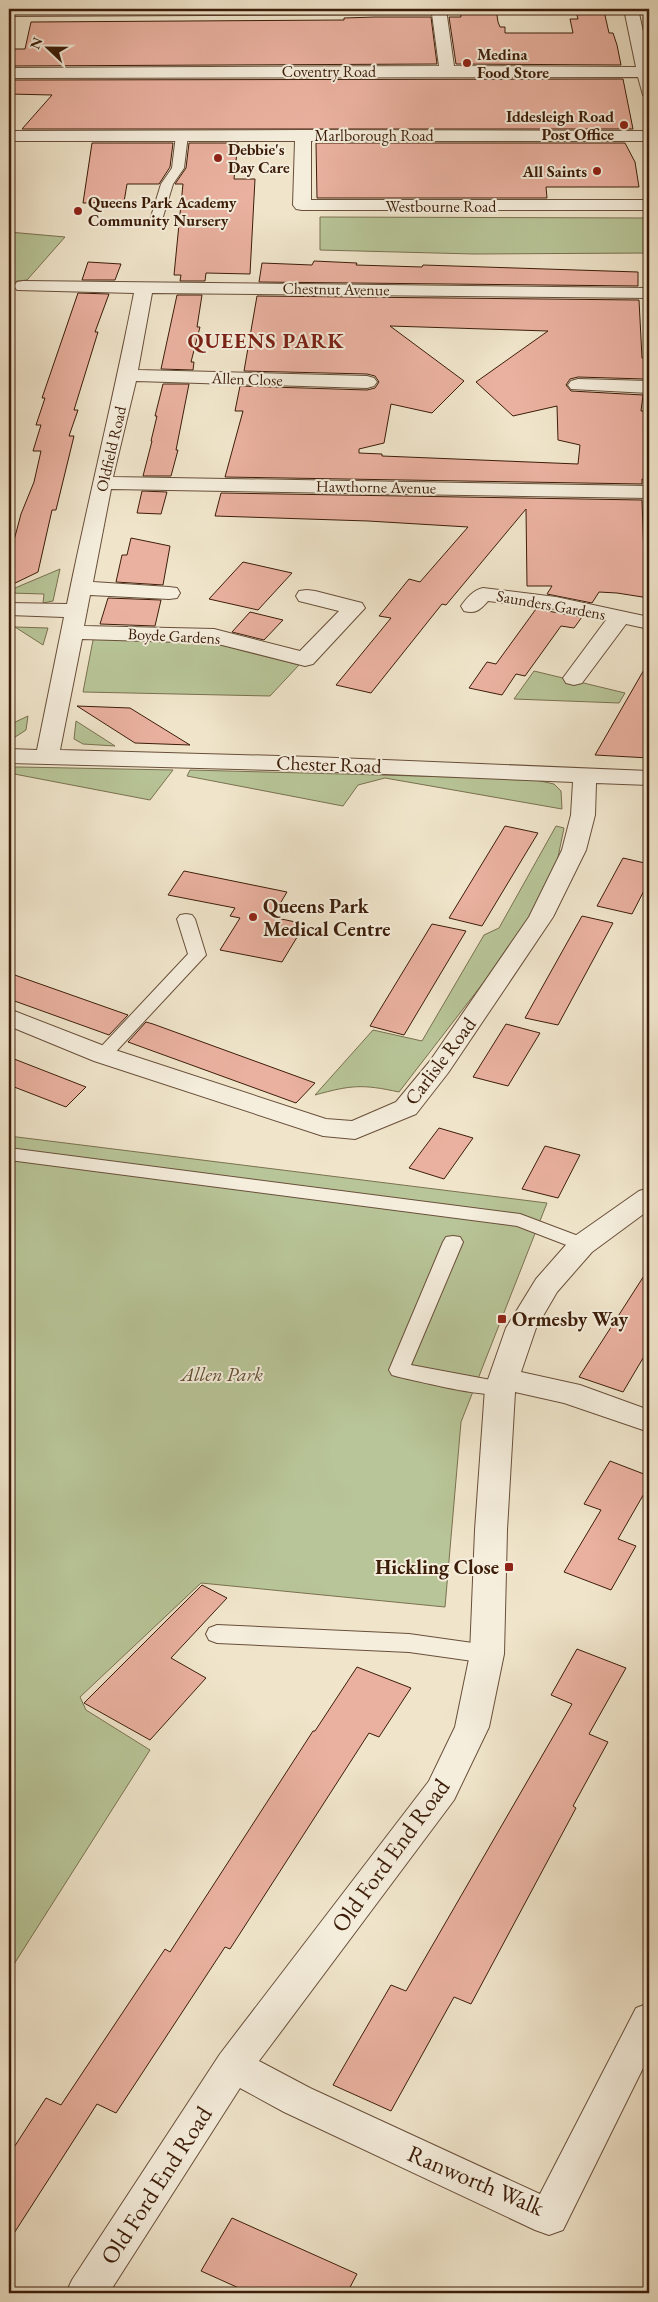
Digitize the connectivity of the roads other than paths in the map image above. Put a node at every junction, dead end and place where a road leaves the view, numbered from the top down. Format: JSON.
{"nodes":[{"id":1,"x":438,"y":9,"type":"edge"},
{"id":2,"x":631,"y":9,"type":"edge"},
{"id":3,"x":649,"y":9,"type":"edge"},
{"id":4,"x":9,"y":12,"type":"edge"},
{"id":5,"x":447,"y":71,"type":"junction"},
{"id":6,"x":647,"y":72,"type":"edge"},
{"id":7,"x":9,"y":73,"type":"edge"},
{"id":8,"x":649,"y":92,"type":"edge"},
{"id":9,"x":182,"y":135,"type":"junction"},
{"id":10,"x":304,"y":135,"type":"junction"},
{"id":11,"x":9,"y":136,"type":"edge"},
{"id":12,"x":649,"y":136,"type":"edge"},
{"id":13,"x":649,"y":205,"type":"edge"},
{"id":14,"x":156,"y":220,"type":"dead end"},
{"id":15,"x":23,"y":286,"type":"dead end"},
{"id":16,"x":144,"y":287,"type":"junction"},
{"id":17,"x":649,"y":293,"type":"edge"},
{"id":18,"x":128,"y":375,"type":"junction"},
{"id":19,"x":367,"y":382,"type":"dead end"},
{"id":20,"x":578,"y":385,"type":"dead end"},
{"id":21,"x":649,"y":386,"type":"edge"},
{"id":22,"x":102,"y":483,"type":"junction"},
{"id":23,"x":649,"y":492,"type":"edge"},
{"id":24,"x":81,"y":588,"type":"junction"},
{"id":25,"x":169,"y":593,"type":"dead end"},
{"id":26,"x":308,"y":596,"type":"dead end"},
{"id":27,"x":477,"y":600,"type":"dead end"},
{"id":28,"x":9,"y":609,"type":"edge"},
{"id":29,"x":76,"y":610,"type":"junction"},
{"id":30,"x":620,"y":618,"type":"junction"},
{"id":31,"x":649,"y":623,"type":"edge"},
{"id":32,"x":71,"y":632,"type":"junction"},
{"id":33,"x":574,"y":678,"type":"dead end"},
{"id":34,"x":9,"y":756,"type":"edge"},
{"id":35,"x":47,"y":756,"type":"junction"},
{"id":36,"x":585,"y":774,"type":"junction"},
{"id":37,"x":649,"y":778,"type":"edge"},
{"id":38,"x":186,"y":919,"type":"dead end"},
{"id":39,"x":9,"y":1017,"type":"edge"},
{"id":40,"x":103,"y":1055,"type":"junction"},
{"id":41,"x":9,"y":1154,"type":"edge"},
{"id":42,"x":649,"y":1197,"type":"edge"},
{"id":43,"x":453,"y":1242,"type":"dead end"},
{"id":44,"x":582,"y":1244,"type":"junction"},
{"id":45,"x":502,"y":1384,"type":"junction"},
{"id":46,"x":649,"y":1421,"type":"edge"},
{"id":47,"x":217,"y":1634,"type":"dead end"},
{"id":48,"x":487,"y":1654,"type":"junction"},
{"id":49,"x":649,"y":2019,"type":"edge"},
{"id":50,"x":233,"y":2066,"type":"junction"},
{"id":51,"x":86,"y":2293,"type":"edge"}],
"edges":[{"from":1,"to":4,"type":"street"},
{"from":1,"to":5,"type":"street"},
{"from":2,"to":3,"type":"street"},
{"from":2,"to":6,"type":"street"},
{"from":5,"to":6,"type":"street","name":"Coventry Road"},
{"from":5,"to":7,"type":"street","name":"Coventry Road"},
{"from":6,"to":8,"type":"street"},
{"from":9,"to":10,"type":"street","name":"Marlborough Road"},
{"from":9,"to":11,"type":"street","name":"Marlborough Road"},
{"from":9,"to":14,"type":"lane"},
{"from":10,"to":12,"type":"street","name":"Marlborough Road"},
{"from":10,"to":13,"type":"street","name":"Westbourne Road"},
{"from":15,"to":16,"type":"street","name":"Chestnut Avenue"},
{"from":16,"to":17,"type":"street","name":"Chestnut Avenue"},
{"from":16,"to":18,"type":"street","name":"Oldfield Road"},
{"from":18,"to":19,"type":"street","name":"Allen Close"},
{"from":18,"to":22,"type":"street","name":"Oldfield Road"},
{"from":20,"to":21,"type":"street"},
{"from":22,"to":23,"type":"street","name":"Hawthorne Avenue"},
{"from":22,"to":24,"type":"street","name":"Oldfield Road"},
{"from":24,"to":25,"type":"street"},
{"from":24,"to":29,"type":"street","name":"Oldfield Road"},
{"from":26,"to":32,"type":"street","name":"Boyde Gardens"},
{"from":27,"to":30,"type":"street","name":"Saunders Gardens"},
{"from":28,"to":29,"type":"street"},
{"from":29,"to":32,"type":"street","name":"Oldfield Road"},
{"from":30,"to":31,"type":"street","name":"Saunders Gardens"},
{"from":30,"to":33,"type":"street","name":"Saunders Gardens"},
{"from":32,"to":35,"type":"street","name":"Oldfield Road"},
{"from":34,"to":35,"type":"street","name":"Chester Road"},
{"from":35,"to":36,"type":"street","name":"Chester Road"},
{"from":36,"to":37,"type":"street","name":"Chester Road"},
{"from":36,"to":40,"type":"street","name":"Carlisle Road"},
{"from":38,"to":40,"type":"lane"},
{"from":39,"to":40,"type":"street","name":"Carlisle Road"},
{"from":41,"to":44,"type":"lane"},
{"from":42,"to":44,"type":"street","name":"Old Ford End Road"},
{"from":43,"to":45,"type":"lane"},
{"from":44,"to":45,"type":"street","name":"Old Ford End Road"},
{"from":45,"to":46,"type":"street"},
{"from":45,"to":48,"type":"street","name":"Old Ford End Road"},
{"from":47,"to":48,"type":"lane"},
{"from":48,"to":50,"type":"street","name":"Old Ford End Road"},
{"from":49,"to":50,"type":"street","name":"Ranworth Walk"},
{"from":50,"to":51,"type":"street","name":"Old Ford End Road"}]}
